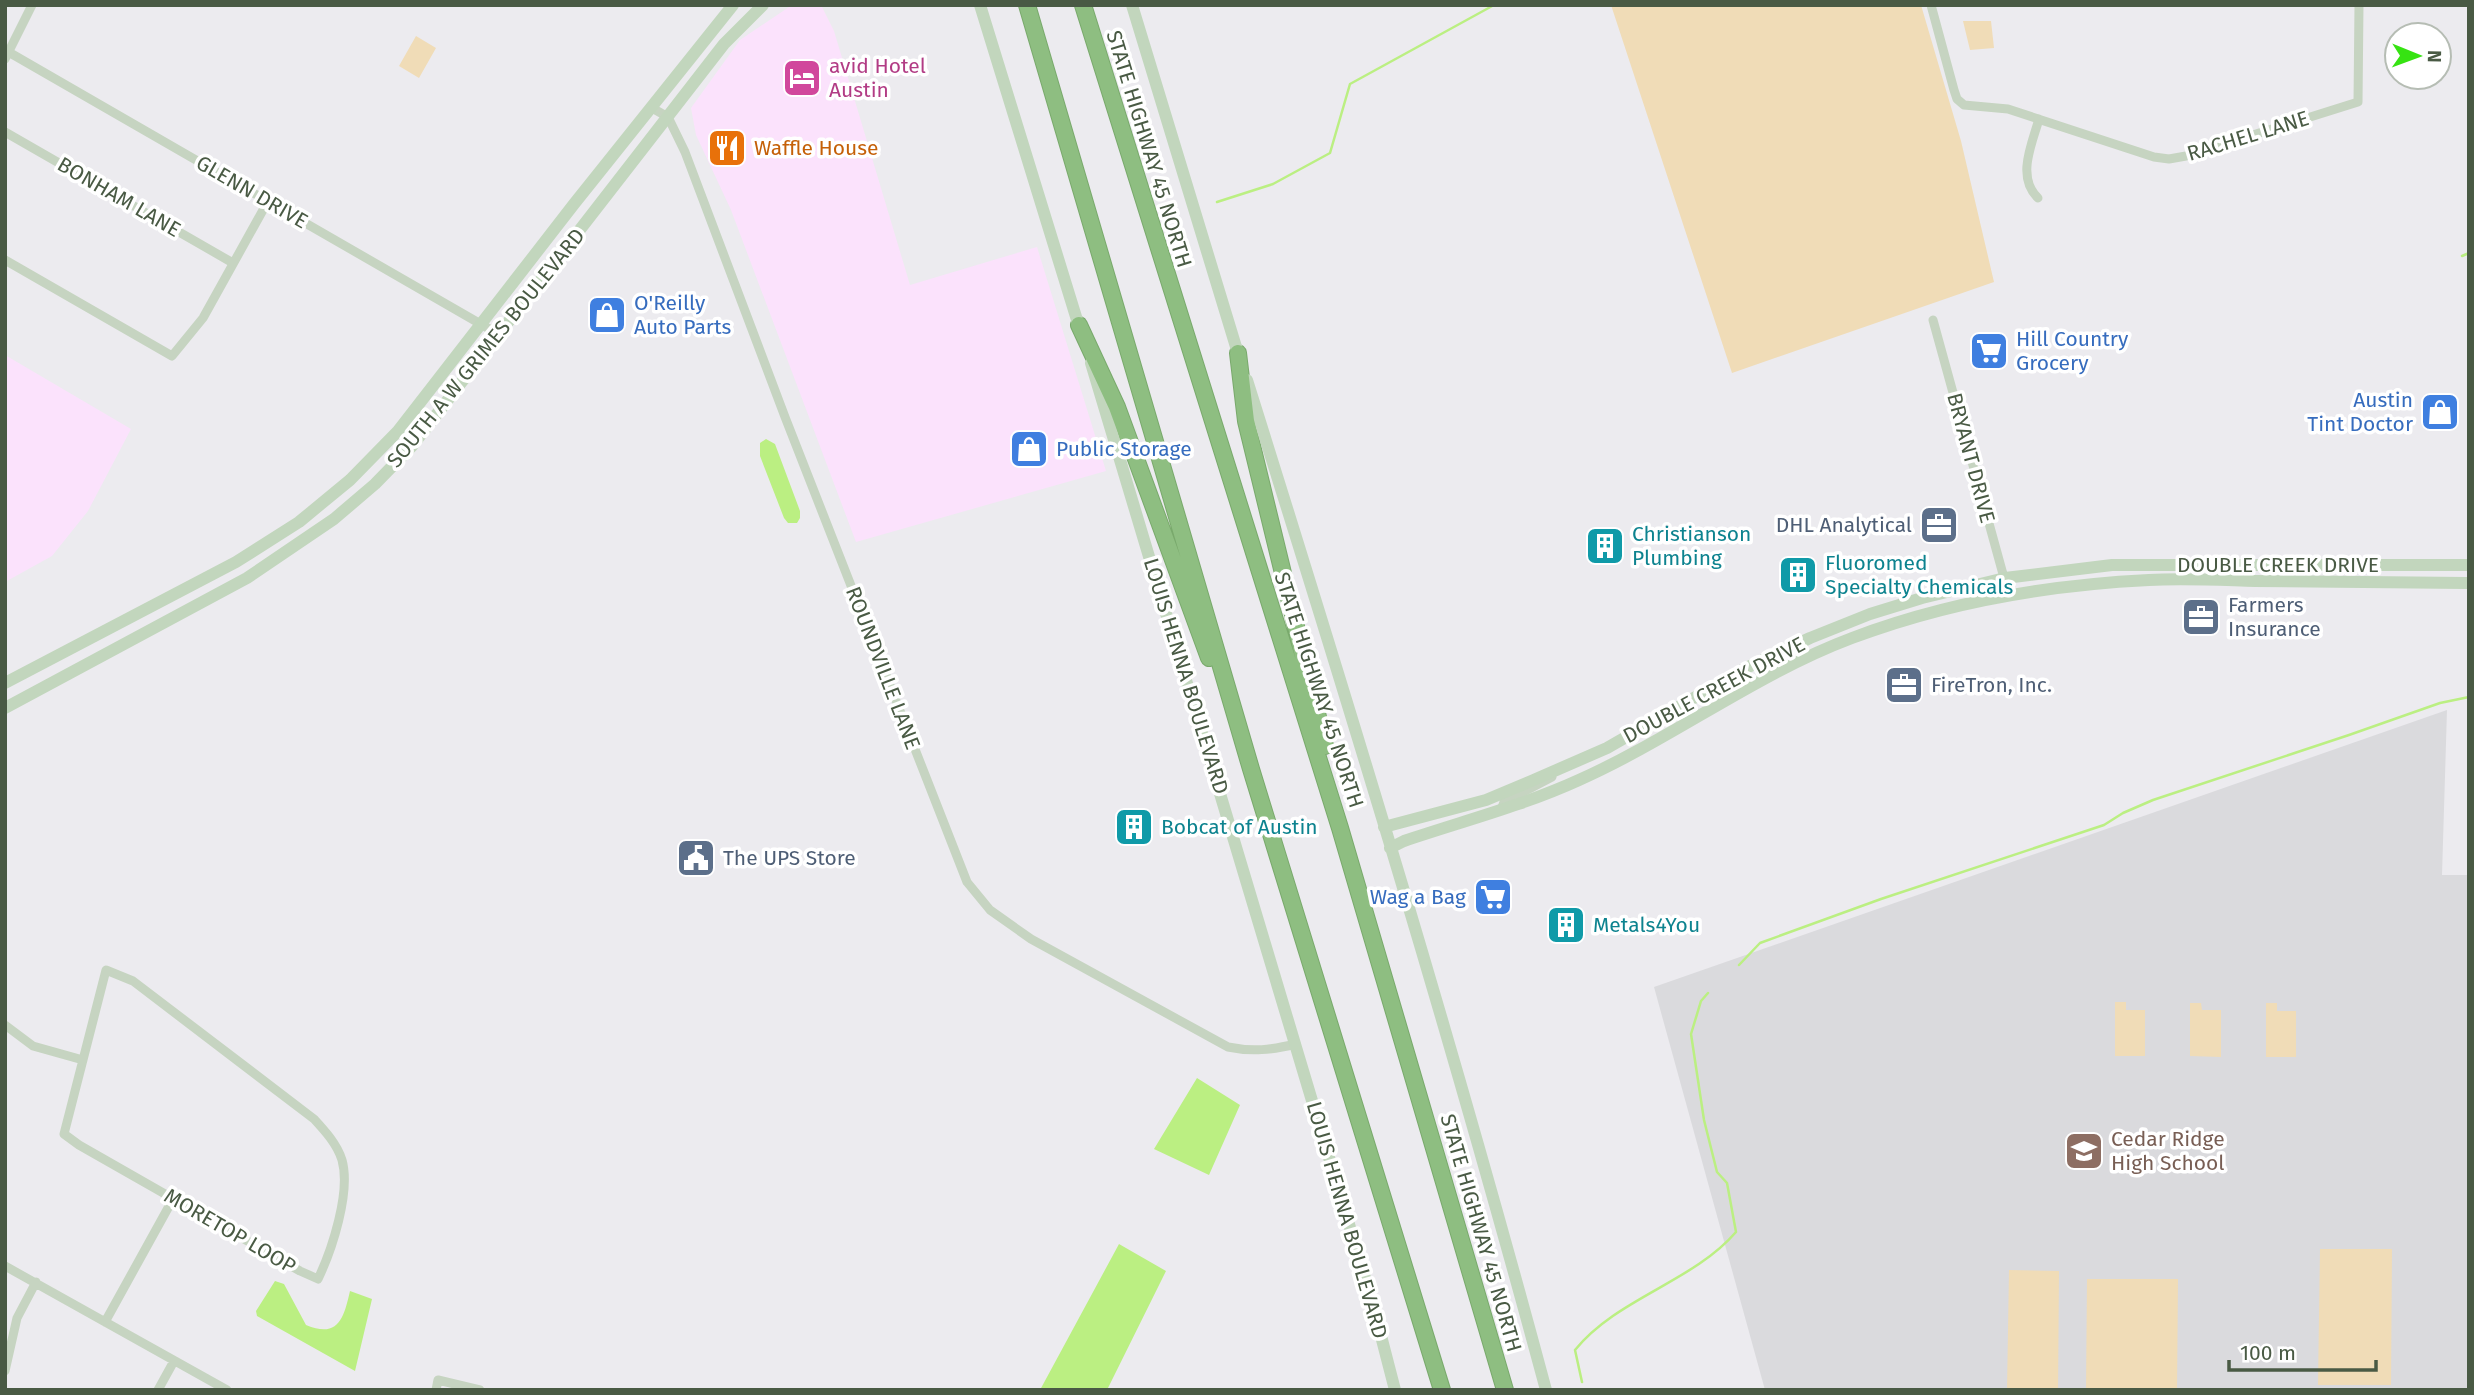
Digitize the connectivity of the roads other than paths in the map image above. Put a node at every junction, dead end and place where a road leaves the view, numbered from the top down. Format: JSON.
{"nodes":[{"id":1,"x":32,"y":5,"type":"edge"},
{"id":2,"x":733,"y":5,"type":"edge"},
{"id":3,"x":763,"y":5,"type":"edge"},
{"id":4,"x":980,"y":5,"type":"edge"},
{"id":5,"x":1027,"y":5,"type":"edge"},
{"id":6,"x":1083,"y":5,"type":"edge"},
{"id":7,"x":1132,"y":5,"type":"edge"},
{"id":8,"x":1931,"y":5,"type":"edge"},
{"id":9,"x":2359,"y":5,"type":"edge"},
{"id":10,"x":7,"y":54,"type":"edge"},
{"id":11,"x":652,"y":108,"type":"junction"},
{"id":12,"x":668,"y":117,"type":"junction"},
{"id":13,"x":2039,"y":119,"type":"junction"},
{"id":14,"x":5,"y":132,"type":"edge"},
{"id":15,"x":2038,"y":198,"type":"dead end"},
{"id":16,"x":268,"y":201,"type":"junction"},
{"id":17,"x":5,"y":260,"type":"edge"},
{"id":18,"x":233,"y":262,"type":"junction"},
{"id":19,"x":1933,"y":320,"type":"dead end"},
{"id":20,"x":482,"y":325,"type":"junction"},
{"id":21,"x":1079,"y":325,"type":"junction"},
{"id":22,"x":498,"y":334,"type":"junction"},
{"id":23,"x":1238,"y":354,"type":"junction"},
{"id":24,"x":299,"y":522,"type":"junction"},
{"id":25,"x":310,"y":536,"type":"junction"},
{"id":26,"x":2469,"y":565,"type":"edge"},
{"id":27,"x":2005,"y":578,"type":"junction"},
{"id":28,"x":2469,"y":583,"type":"edge"},
{"id":29,"x":174,"y":593,"type":"junction"},
{"id":30,"x":2009,"y":596,"type":"junction"},
{"id":31,"x":184,"y":612,"type":"junction"},
{"id":32,"x":5,"y":682,"type":"edge"},
{"id":33,"x":5,"y":708,"type":"edge"},
{"id":34,"x":1590,"y":755,"type":"junction"},
{"id":35,"x":1251,"y":769,"type":"junction"},
{"id":36,"x":1501,"y":810,"type":"junction"},
{"id":37,"x":1384,"y":827,"type":"junction"},
{"id":38,"x":1340,"y":828,"type":"junction"},
{"id":39,"x":1390,"y":848,"type":"junction"},
{"id":40,"x":5,"y":1025,"type":"edge"},
{"id":41,"x":1296,"y":1044,"type":"junction"},
{"id":42,"x":83,"y":1060,"type":"junction"},
{"id":43,"x":173,"y":1199,"type":"junction"},
{"id":44,"x":5,"y":1266,"type":"edge"},
{"id":45,"x":36,"y":1282,"type":"junction"},
{"id":46,"x":105,"y":1322,"type":"junction"},
{"id":47,"x":174,"y":1361,"type":"junction"},
{"id":48,"x":5,"y":1371,"type":"edge"},
{"id":49,"x":437,"y":1385,"type":"edge"},
{"id":50,"x":158,"y":1390,"type":"edge"},
{"id":51,"x":227,"y":1390,"type":"edge"},
{"id":52,"x":480,"y":1390,"type":"edge"},
{"id":53,"x":1395,"y":1390,"type":"edge"},
{"id":54,"x":1442,"y":1390,"type":"edge"},
{"id":55,"x":1505,"y":1390,"type":"edge"},
{"id":56,"x":1546,"y":1390,"type":"edge"}],
"edges":[{"from":1,"to":10,"type":"street"},
{"from":2,"to":11,"type":"main road","name":"SOUTH A W GRIMES BOULEVARD"},
{"from":3,"to":12,"type":"main road","name":"SOUTH A W GRIMES BOULEVARD"},
{"from":4,"to":21,"type":"main road","name":"LOUIS HENNA BOULEVARD"},
{"from":5,"to":35,"type":"highway"},
{"from":6,"to":38,"type":"highway","name":"STATE HIGHWAY 45 NORTH"},
{"from":7,"to":23,"type":"main road"},
{"from":8,"to":13,"type":"street","name":"RACHEL LANE"},
{"from":9,"to":13,"type":"street","name":"RACHEL LANE"},
{"from":10,"to":16,"type":"street","name":"GLENN DRIVE"},
{"from":11,"to":12,"type":"street"},
{"from":11,"to":20,"type":"main road","name":"SOUTH A W GRIMES BOULEVARD"},
{"from":12,"to":22,"type":"main road","name":"SOUTH A W GRIMES BOULEVARD"},
{"from":12,"to":41,"type":"street","name":"ROUNDVILLE LANE"},
{"from":13,"to":15,"type":"street"},
{"from":14,"to":18,"type":"street","name":"BONHAM LANE"},
{"from":16,"to":18,"type":"street"},
{"from":16,"to":20,"type":"street","name":"GLENN DRIVE"},
{"from":17,"to":18,"type":"street"},
{"from":19,"to":27,"type":"street","name":"BRYANT DRIVE"},
{"from":20,"to":22,"type":"street","name":"GLENN DRIVE"},
{"from":20,"to":24,"type":"main road","name":"SOUTH A W GRIMES BOULEVARD"},
{"from":21,"to":35,"type":"highway"},
{"from":21,"to":41,"type":"main road","name":"LOUIS HENNA BOULEVARD"},
{"from":22,"to":25,"type":"main road","name":"SOUTH A W GRIMES BOULEVARD"},
{"from":23,"to":37,"type":"main road"},
{"from":23,"to":38,"type":"highway"},
{"from":24,"to":25,"type":"main road"},
{"from":24,"to":29,"type":"main road","name":"SOUTH A W GRIMES BOULEVARD"},
{"from":25,"to":31,"type":"main road","name":"SOUTH A W GRIMES BOULEVARD"},
{"from":26,"to":27,"type":"main road","name":"DOUBLE CREEK DRIVE"},
{"from":27,"to":30,"type":"street","name":"BRYANT DRIVE"},
{"from":27,"to":34,"type":"main road","name":"DOUBLE CREEK DRIVE"},
{"from":28,"to":30,"type":"main road","name":"DOUBLE CREEK DRIVE"},
{"from":29,"to":31,"type":"main road"},
{"from":29,"to":32,"type":"main road","name":"SOUTH A W GRIMES BOULEVARD"},
{"from":30,"to":36,"type":"main road","name":"DOUBLE CREEK DRIVE"},
{"from":31,"to":33,"type":"main road","name":"SOUTH A W GRIMES BOULEVARD"},
{"from":34,"to":36,"type":"street"},
{"from":34,"to":37,"type":"main road","name":"DOUBLE CREEK DRIVE"},
{"from":35,"to":54,"type":"highway"},
{"from":36,"to":39,"type":"main road","name":"DOUBLE CREEK DRIVE"},
{"from":37,"to":39,"type":"main road"},
{"from":38,"to":55,"type":"highway","name":"STATE HIGHWAY 45 NORTH"},
{"from":39,"to":56,"type":"main road"},
{"from":40,"to":42,"type":"street"},
{"from":41,"to":53,"type":"main road","name":"LOUIS HENNA BOULEVARD"},
{"from":42,"to":43,"type":"street","name":"MORETOP LOOP"},
{"from":42,"to":43,"type":"street","name":"MORETOP LOOP"},
{"from":43,"to":46,"type":"street"},
{"from":44,"to":45,"type":"street"},
{"from":45,"to":46,"type":"street"},
{"from":45,"to":48,"type":"street"},
{"from":46,"to":47,"type":"street"},
{"from":47,"to":50,"type":"street"},
{"from":47,"to":51,"type":"street"},
{"from":49,"to":52,"type":"street"}]}
